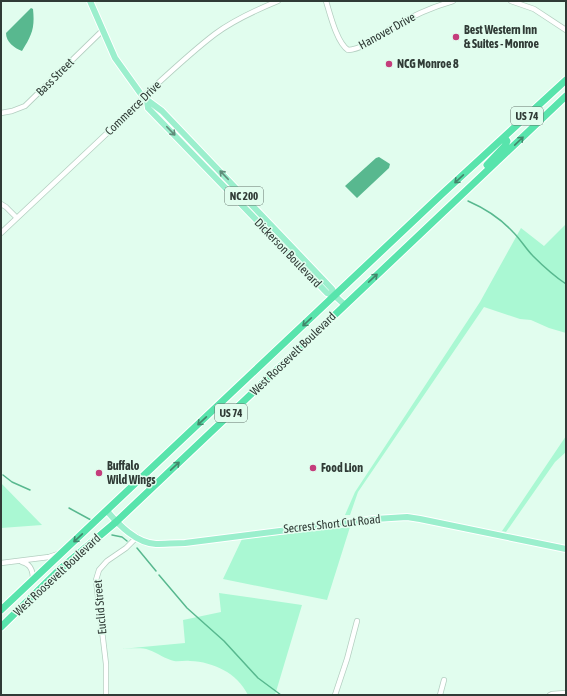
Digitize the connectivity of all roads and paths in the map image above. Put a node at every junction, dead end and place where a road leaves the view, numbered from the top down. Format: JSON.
{"nodes":[{"id":1,"x":90,"y":1,"type":"edge"},
{"id":2,"x":278,"y":1,"type":"edge"},
{"id":3,"x":326,"y":1,"type":"edge"},
{"id":4,"x":453,"y":1,"type":"edge"},
{"id":5,"x":511,"y":1,"type":"edge"},
{"id":6,"x":103,"y":30,"type":"junction"},
{"id":7,"x":566,"y":30,"type":"edge"},
{"id":8,"x":566,"y":80,"type":"edge"},
{"id":9,"x":566,"y":96,"type":"edge"},
{"id":10,"x":145,"y":99,"type":"junction"},
{"id":11,"x":1,"y":113,"type":"edge"},
{"id":12,"x":504,"y":138,"type":"junction"},
{"id":13,"x":465,"y":191,"type":"junction"},
{"id":14,"x":1,"y":204,"type":"edge"},
{"id":15,"x":241,"y":204,"type":"junction"},
{"id":16,"x":17,"y":218,"type":"junction"},
{"id":17,"x":266,"y":221,"type":"junction"},
{"id":18,"x":1,"y":233,"type":"edge"},
{"id":19,"x":335,"y":296,"type":"junction"},
{"id":20,"x":345,"y":305,"type":"junction"},
{"id":21,"x":106,"y":512,"type":"junction"},
{"id":22,"x":116,"y":522,"type":"junction"},
{"id":23,"x":136,"y":537,"type":"junction"},
{"id":24,"x":566,"y":549,"type":"edge"},
{"id":25,"x":62,"y":553,"type":"junction"},
{"id":26,"x":18,"y":561,"type":"junction"},
{"id":27,"x":1,"y":563,"type":"edge"},
{"id":28,"x":32,"y":580,"type":"junction"},
{"id":29,"x":1,"y":610,"type":"edge"},
{"id":30,"x":357,"y":621,"type":"dead end"},
{"id":31,"x":1,"y":627,"type":"edge"},
{"id":32,"x":444,"y":680,"type":"dead end"},
{"id":33,"x":566,"y":693,"type":"edge"},
{"id":34,"x":106,"y":695,"type":"edge"},
{"id":35,"x":335,"y":695,"type":"edge"},
{"id":36,"x":440,"y":695,"type":"edge"},
{"id":37,"x":550,"y":695,"type":"edge"}],
"edges":[{"from":1,"to":6,"type":"main road","name":"Dickerson Boulevard","number":"NC 200"},
{"from":2,"to":10,"type":"street","name":"Commerce Drive"},
{"from":3,"to":4,"type":"street","name":"Hanover Drive"},
{"from":5,"to":7,"type":"street"},
{"from":6,"to":10,"type":"main road","name":"Dickerson Boulevard","number":"NC 200"},
{"from":6,"to":11,"type":"street","name":"Bass Street"},
{"from":8,"to":12,"type":"highway","name":"West Roosevelt Boulevard","number":"US 74"},
{"from":13,"to":9,"type":"highway","name":"West Roosevelt Boulevard","number":"US 74","one_way":true},
{"from":10,"to":15,"type":"main road","name":"Dickerson Boulevard","number":"NC 200","one_way":true},
{"from":10,"to":16,"type":"street","name":"Commerce Drive"},
{"from":17,"to":10,"type":"main road","name":"Dickerson Boulevard","number":"NC 200","one_way":true},
{"from":12,"to":13,"type":"highway"},
{"from":12,"to":19,"type":"highway","name":"West Roosevelt Boulevard","number":"US 74","one_way":true},
{"from":20,"to":13,"type":"highway","name":"West Roosevelt Boulevard","number":"US 74","one_way":true},
{"from":14,"to":16,"type":"street"},
{"from":15,"to":17,"type":"main road","number":"NC 200"},
{"from":15,"to":19,"type":"main road","name":"Dickerson Boulevard","number":"NC 200"},
{"from":16,"to":18,"type":"street","name":"Commerce Drive"},
{"from":17,"to":19,"type":"main road","name":"Dickerson Boulevard","number":"NC 200"},
{"from":19,"to":20,"type":"main road","name":"Dickerson Boulevard","number":"NC 200"},
{"from":19,"to":21,"type":"highway","name":"West Roosevelt Boulevard","number":"US 74","one_way":true},
{"from":22,"to":20,"type":"highway","name":"West Roosevelt Boulevard","number":"US 74","one_way":true},
{"from":21,"to":22,"type":"main road","name":"Secrest Short Cut Road"},
{"from":21,"to":25,"type":"highway","name":"West Roosevelt Boulevard","number":"US 74","one_way":true},
{"from":22,"to":23,"type":"main road","name":"Secrest Short Cut Road"},
{"from":22,"to":31,"type":"highway","name":"West Roosevelt Boulevard","number":"US 74"},
{"from":23,"to":24,"type":"main road","name":"Secrest Short Cut Road"},
{"from":23,"to":34,"type":"street","name":"Euclid Street"},
{"from":25,"to":26,"type":"street"},
{"from":25,"to":28,"type":"highway","name":"West Roosevelt Boulevard","number":"US 74"},
{"from":26,"to":27,"type":"street"},
{"from":26,"to":28,"type":"street"},
{"from":28,"to":29,"type":"highway","name":"West Roosevelt Boulevard","number":"US 74"},
{"from":30,"to":35,"type":"street"},
{"from":32,"to":36,"type":"street"},
{"from":33,"to":37,"type":"street"}]}
